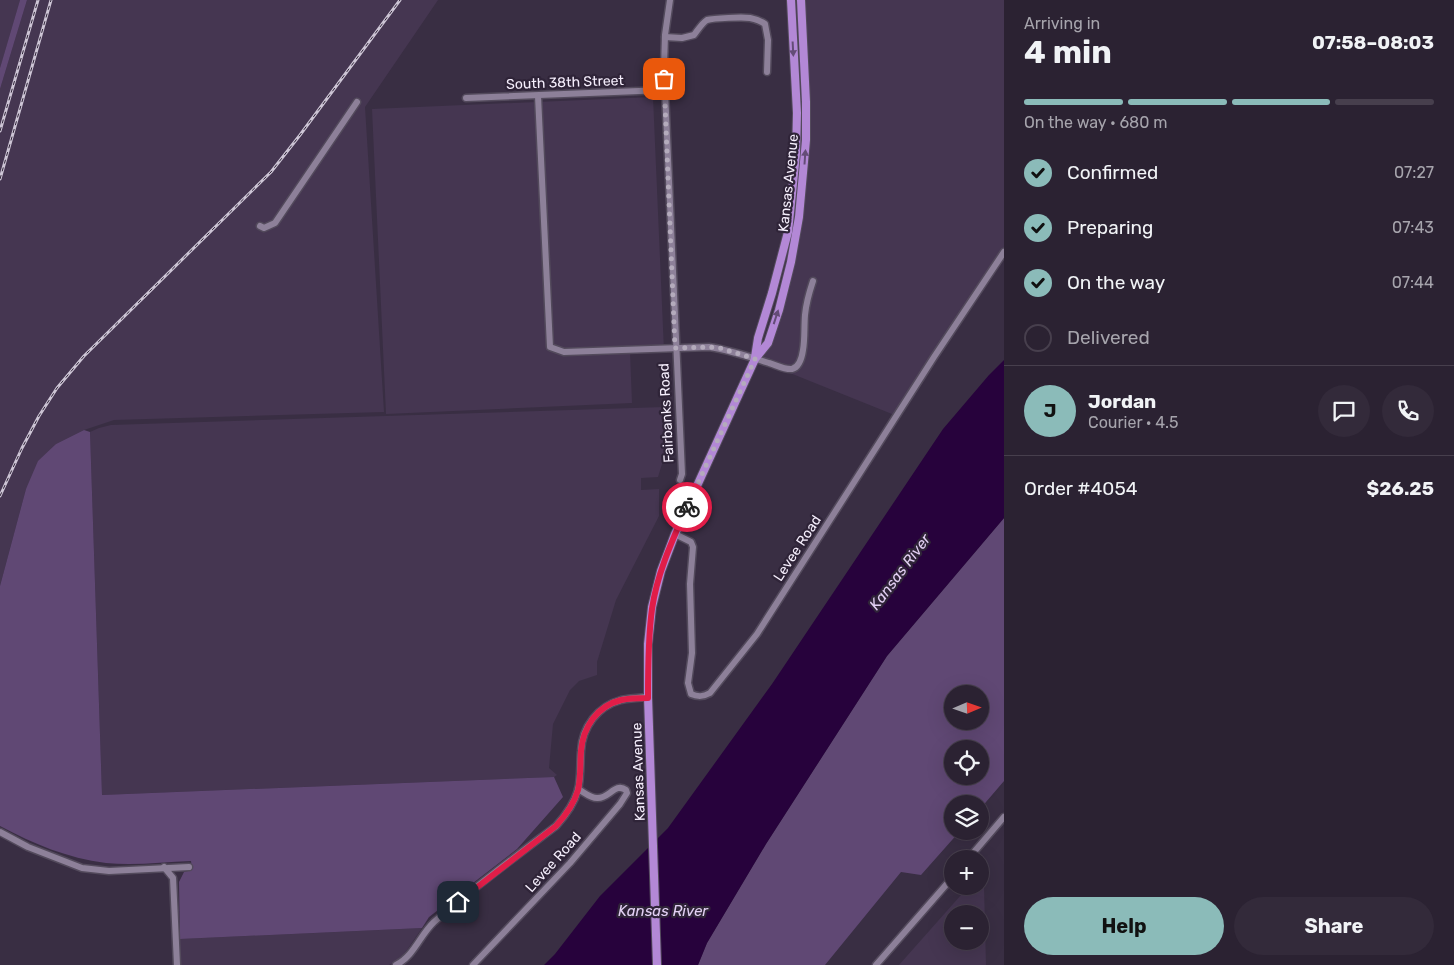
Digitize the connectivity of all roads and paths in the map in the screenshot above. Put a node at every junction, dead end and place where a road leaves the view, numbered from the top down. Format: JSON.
{"nodes":[{"id":1,"x":670,"y":0,"type":"edge"},
{"id":2,"x":791,"y":0,"type":"edge"},
{"id":3,"x":801,"y":0,"type":"edge"},
{"id":4,"x":665,"y":37,"type":"junction"},
{"id":5,"x":767,"y":72,"type":"dead end"},
{"id":6,"x":664,"y":90,"type":"junction"},
{"id":7,"x":538,"y":96,"type":"junction"},
{"id":8,"x":466,"y":98,"type":"dead end"},
{"id":9,"x":357,"y":102,"type":"dead end"},
{"id":10,"x":260,"y":226,"type":"dead end"},
{"id":11,"x":1004,"y":252,"type":"edge"},
{"id":12,"x":813,"y":281,"type":"dead end"},
{"id":13,"x":675,"y":348,"type":"junction"},
{"id":14,"x":755,"y":359,"type":"junction"},
{"id":15,"x":680,"y":480,"type":"dead end"},
{"id":16,"x":675,"y":534,"type":"junction"},
{"id":17,"x":648,"y":698,"type":"junction"},
{"id":18,"x":578,"y":789,"type":"junction"},
{"id":19,"x":1004,"y":817,"type":"edge"},
{"id":20,"x":0,"y":832,"type":"edge"},
{"id":21,"x":976,"y":850,"type":"edge"},
{"id":22,"x":164,"y":867,"type":"junction"},
{"id":23,"x":189,"y":867,"type":"dead end"},
{"id":24,"x":944,"y":887,"type":"edge"},
{"id":25,"x":177,"y":965,"type":"edge"},
{"id":26,"x":396,"y":965,"type":"edge"},
{"id":27,"x":473,"y":965,"type":"edge"},
{"id":28,"x":657,"y":965,"type":"edge"},
{"id":29,"x":876,"y":965,"type":"edge"}],
"edges":[{"from":1,"to":4,"type":"street","name":"Fairbanks Road"},
{"from":2,"to":14,"type":"main road","name":"Kansas Avenue","one_way":true},
{"from":14,"to":3,"type":"main road","name":"Kansas Avenue","one_way":true},
{"from":4,"to":5,"type":"street"},
{"from":4,"to":6,"type":"street","name":"Fairbanks Road"},
{"from":6,"to":7,"type":"street","name":"South 38th Street"},
{"from":6,"to":13,"type":"street","name":"Fairbanks Road"},
{"from":7,"to":8,"type":"street","name":"South 38th Street"},
{"from":7,"to":13,"type":"street"},
{"from":9,"to":10,"type":"street"},
{"from":11,"to":16,"type":"street","name":"Levee Road"},
{"from":12,"to":14,"type":"street"},
{"from":13,"to":14,"type":"street"},
{"from":13,"to":15,"type":"street","name":"Fairbanks Road"},
{"from":14,"to":16,"type":"main road","name":"Kansas Avenue"},
{"from":16,"to":17,"type":"main road","name":"Kansas Avenue"},
{"from":17,"to":18,"type":"street"},
{"from":17,"to":28,"type":"main road","name":"Kansas Avenue"},
{"from":18,"to":26,"type":"street"},
{"from":18,"to":27,"type":"street","name":"Levee Road"},
{"from":19,"to":21,"type":"street"},
{"from":20,"to":22,"type":"street"},
{"from":22,"to":23,"type":"street"},
{"from":22,"to":25,"type":"street"},
{"from":24,"to":29,"type":"street"}]}
